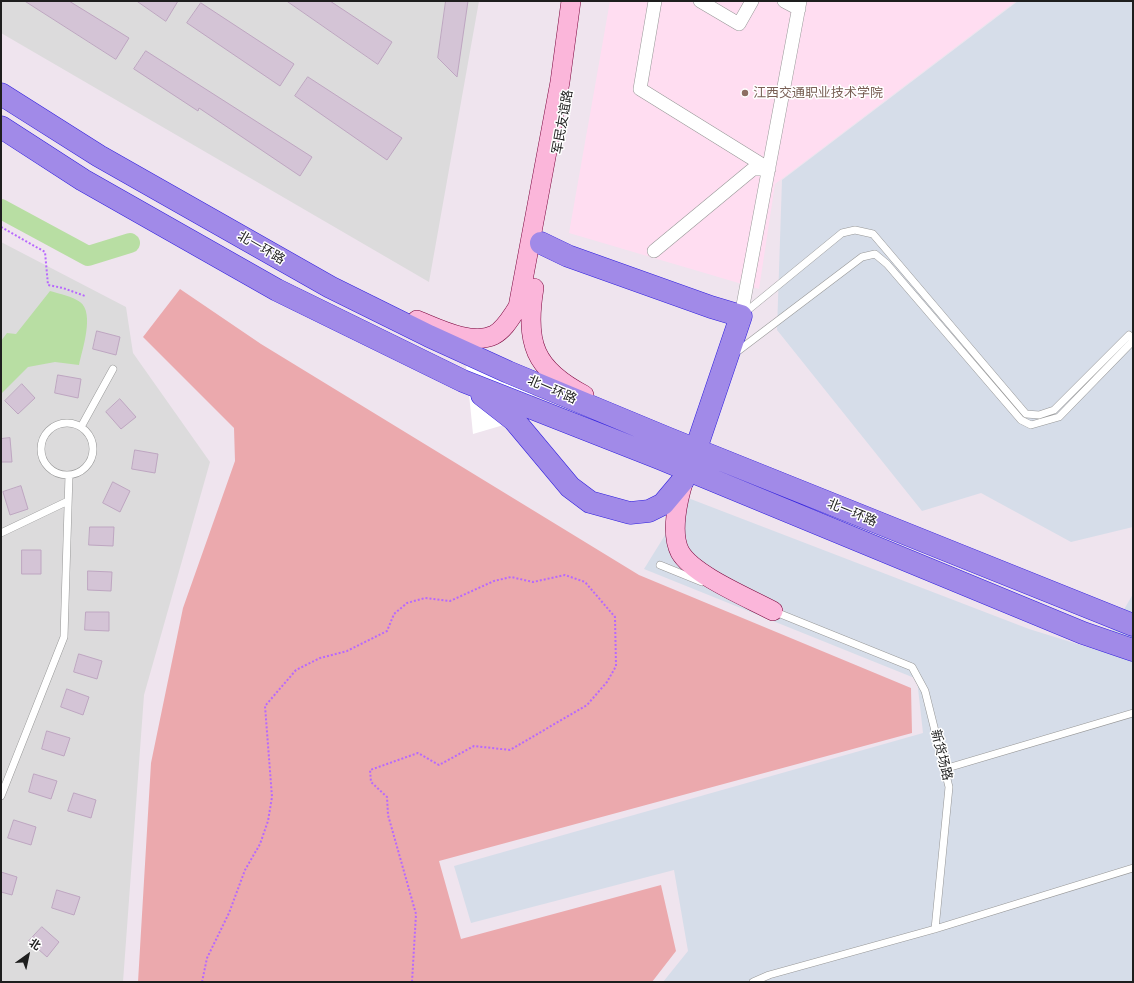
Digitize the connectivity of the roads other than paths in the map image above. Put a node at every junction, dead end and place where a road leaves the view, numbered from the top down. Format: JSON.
{"nodes":[{"id":1,"x":571,"y":1,"type":"edge"},
{"id":2,"x":582,"y":1,"type":"edge"},
{"id":3,"x":655,"y":1,"type":"edge"},
{"id":4,"x":700,"y":1,"type":"edge"},
{"id":5,"x":752,"y":1,"type":"edge"},
{"id":6,"x":784,"y":1,"type":"edge"},
{"id":7,"x":800,"y":5,"type":"edge"},
{"id":8,"x":1,"y":94,"type":"edge"},
{"id":9,"x":1,"y":126,"type":"edge"},
{"id":10,"x":769,"y":169,"type":"junction"},
{"id":11,"x":536,"y":241,"type":"junction"},
{"id":12,"x":654,"y":251,"type":"dead end"},
{"id":13,"x":330,"y":287,"type":"junction"},
{"id":14,"x":741,"y":316,"type":"junction"},
{"id":15,"x":1133,"y":340,"type":"edge"},
{"id":16,"x":726,"y":361,"type":"junction"},
{"id":17,"x":113,"y":369,"type":"dead end"},
{"id":18,"x":463,"y":381,"type":"junction"},
{"id":19,"x":81,"y":427,"type":"junction"},
{"id":20,"x":666,"y":438,"type":"junction"},
{"id":21,"x":699,"y":440,"type":"dead end"},
{"id":22,"x":69,"y":475,"type":"junction"},
{"id":23,"x":684,"y":479,"type":"joint"},
{"id":24,"x":68,"y":500,"type":"junction"},
{"id":25,"x":1,"y":533,"type":"edge"},
{"id":26,"x":660,"y":565,"type":"dead end"},
{"id":27,"x":773,"y":611,"type":"junction"},
{"id":28,"x":1133,"y":625,"type":"edge"},
{"id":29,"x":1133,"y":650,"type":"edge"},
{"id":30,"x":1133,"y":713,"type":"edge"},
{"id":31,"x":944,"y":769,"type":"junction"},
{"id":32,"x":1,"y":796,"type":"edge"},
{"id":33,"x":1133,"y":868,"type":"edge"},
{"id":34,"x":935,"y":929,"type":"junction"},
{"id":35,"x":753,"y":982,"type":"edge"}],
"edges":[{"from":1,"to":11,"type":"street","name":"军民友谊路"},
{"from":2,"to":11,"type":"street","name":"军民友谊路"},
{"from":3,"to":10,"type":"street"},
{"from":4,"to":5,"type":"street"},
{"from":6,"to":7,"type":"street"},
{"from":7,"to":10,"type":"street"},
{"from":8,"to":13,"type":"highway","name":"北一环路"},
{"from":9,"to":18,"type":"highway","name":"北一环路"},
{"from":10,"to":12,"type":"street"},
{"from":10,"to":14,"type":"street"},
{"from":11,"to":13,"type":"street"},
{"from":11,"to":14,"type":"highway"},
{"from":11,"to":20,"type":"street"},
{"from":13,"to":20,"type":"highway","name":"北一环路"},
{"from":14,"to":15,"type":"lane"},
{"from":14,"to":16,"type":"highway"},
{"from":15,"to":16,"type":"lane"},
{"from":16,"to":21,"type":"highway"},
{"from":17,"to":19,"type":"lane"},
{"from":18,"to":23,"type":"highway"},
{"from":18,"to":29,"type":"highway","name":"北一环路"},
{"from":19,"to":22,"type":"lane"},
{"from":19,"to":22,"type":"lane"},
{"from":20,"to":28,"type":"highway","name":"北一环路"},
{"from":22,"to":24,"type":"lane"},
{"from":23,"to":27,"type":"street"},
{"from":24,"to":25,"type":"lane"},
{"from":24,"to":32,"type":"lane"},
{"from":26,"to":27,"type":"lane","name":"新货场路"},
{"from":27,"to":31,"type":"lane","name":"新货场路"},
{"from":30,"to":31,"type":"lane"},
{"from":31,"to":34,"type":"lane","name":"新货场路"},
{"from":33,"to":34,"type":"lane"},
{"from":34,"to":35,"type":"lane"}]}
